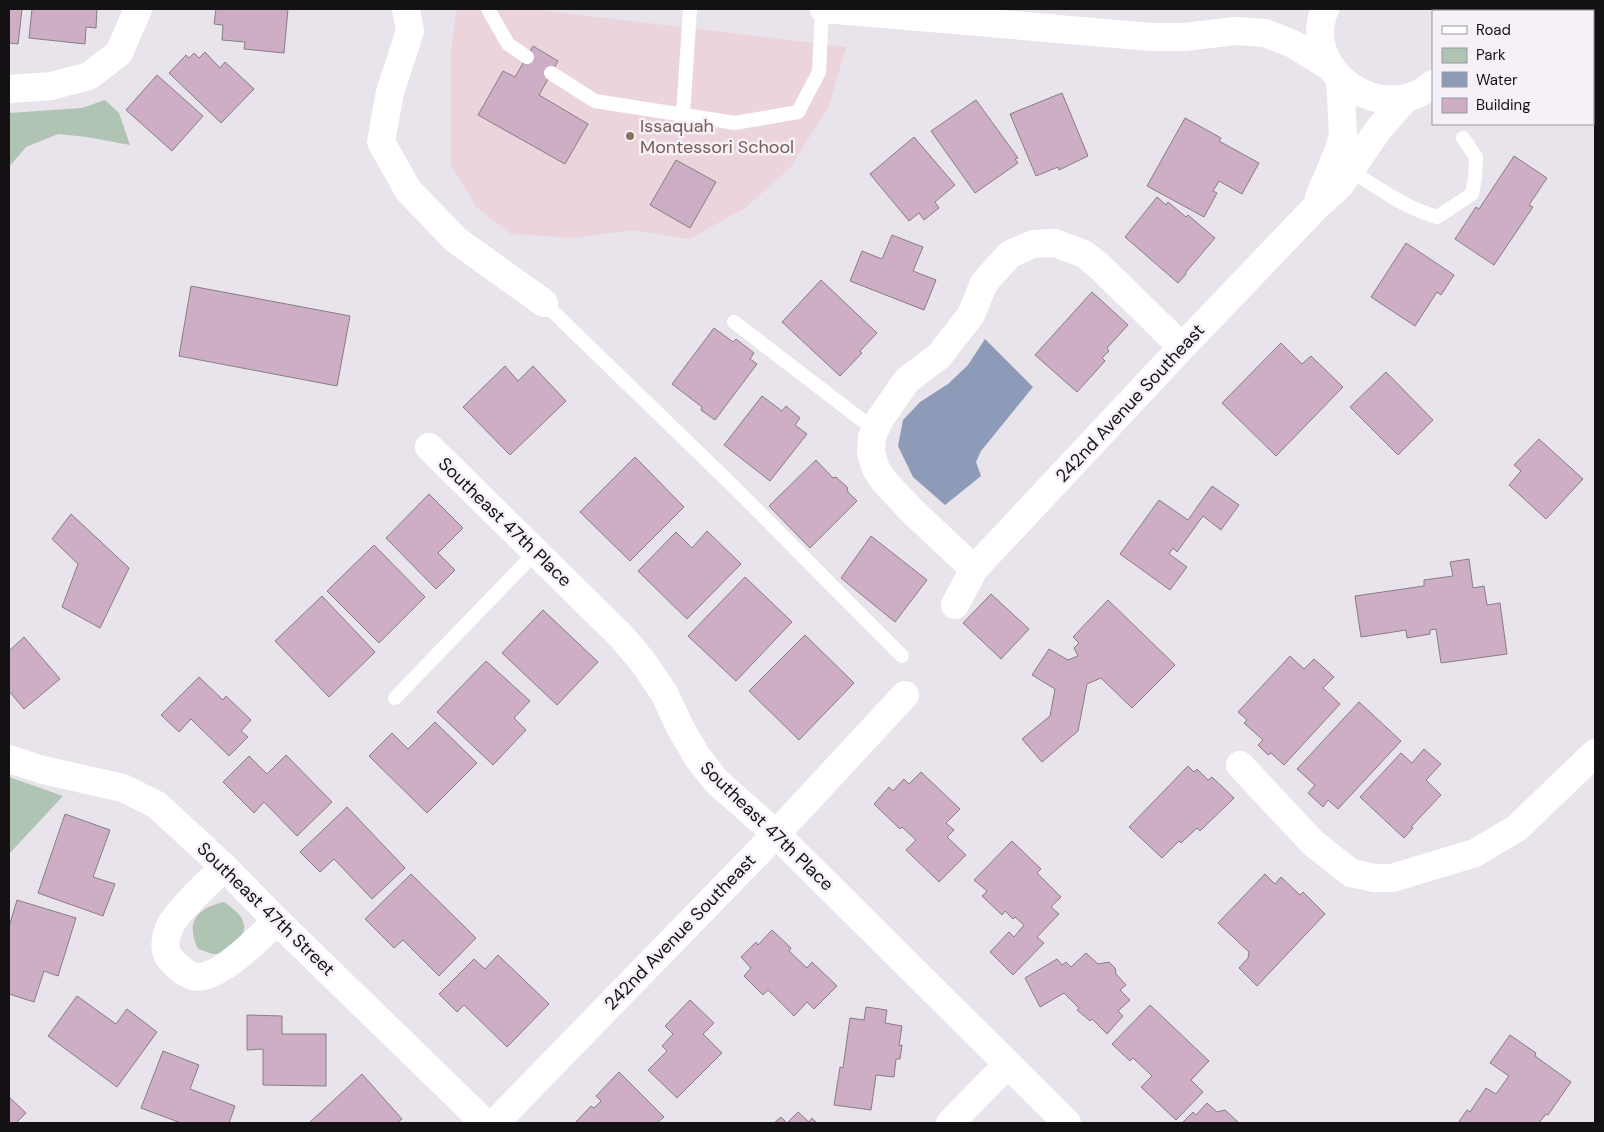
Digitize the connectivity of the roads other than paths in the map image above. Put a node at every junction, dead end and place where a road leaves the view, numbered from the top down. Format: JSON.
{"nodes":[{"id":1,"x":138,"y":9,"type":"edge"},
{"id":2,"x":406,"y":9,"type":"edge"},
{"id":3,"x":488,"y":9,"type":"edge"},
{"id":4,"x":690,"y":9,"type":"edge"},
{"id":5,"x":823,"y":9,"type":"edge"},
{"id":6,"x":1325,"y":9,"type":"edge"},
{"id":7,"x":527,"y":57,"type":"dead end"},
{"id":8,"x":551,"y":73,"type":"dead end"},
{"id":9,"x":1336,"y":73,"type":"junction"},
{"id":10,"x":9,"y":89,"type":"edge"},
{"id":11,"x":1424,"y":90,"type":"edge"},
{"id":12,"x":683,"y":114,"type":"junction"},
{"id":13,"x":1463,"y":138,"type":"dead end"},
{"id":14,"x":1351,"y":171,"type":"junction"},
{"id":15,"x":1315,"y":208,"type":"junction"},
{"id":16,"x":544,"y":304,"type":"joint"},
{"id":17,"x":734,"y":322,"type":"dead end"},
{"id":18,"x":1182,"y":347,"type":"junction"},
{"id":19,"x":875,"y":430,"type":"junction"},
{"id":20,"x":429,"y":447,"type":"dead end"},
{"id":21,"x":536,"y":552,"type":"junction"},
{"id":22,"x":974,"y":569,"type":"junction"},
{"id":23,"x":954,"y":605,"type":"dead end"},
{"id":24,"x":902,"y":656,"type":"dead end"},
{"id":25,"x":905,"y":695,"type":"dead end"},
{"id":26,"x":395,"y":698,"type":"dead end"},
{"id":27,"x":1595,"y":753,"type":"edge"},
{"id":28,"x":9,"y":759,"type":"edge"},
{"id":29,"x":1240,"y":765,"type":"dead end"},
{"id":30,"x":776,"y":834,"type":"junction"},
{"id":31,"x":224,"y":867,"type":"junction"},
{"id":32,"x":277,"y":921,"type":"junction"},
{"id":33,"x":1008,"y":1064,"type":"junction"},
{"id":34,"x":485,"y":1123,"type":"edge"},
{"id":35,"x":495,"y":1123,"type":"edge"},
{"id":36,"x":950,"y":1123,"type":"edge"},
{"id":37,"x":1067,"y":1123,"type":"edge"}],
"edges":[{"from":1,"to":10,"type":"street"},
{"from":2,"to":16,"type":"street"},
{"from":3,"to":7,"type":"lane"},
{"from":4,"to":12,"type":"lane"},
{"from":5,"to":9,"type":"street"},
{"from":5,"to":12,"type":"lane"},
{"from":6,"to":9,"type":"street"},
{"from":8,"to":12,"type":"lane"},
{"from":9,"to":11,"type":"street"},
{"from":9,"to":15,"type":"street","name":"242nd Avenue Southeast"},
{"from":11,"to":14,"type":"street","name":"242nd Avenue Southeast"},
{"from":13,"to":14,"type":"lane"},
{"from":14,"to":15,"type":"street","name":"242nd Avenue Southeast"},
{"from":15,"to":18,"type":"street","name":"242nd Avenue Southeast"},
{"from":16,"to":24,"type":"lane"},
{"from":17,"to":19,"type":"lane"},
{"from":18,"to":19,"type":"street"},
{"from":18,"to":22,"type":"street","name":"242nd Avenue Southeast"},
{"from":19,"to":22,"type":"street"},
{"from":20,"to":21,"type":"street","name":"Southeast 47th Place"},
{"from":21,"to":26,"type":"lane"},
{"from":21,"to":30,"type":"street","name":"Southeast 47th Place"},
{"from":22,"to":23,"type":"street","name":"242nd Avenue Southeast"},
{"from":25,"to":30,"type":"street","name":"242nd Avenue Southeast"},
{"from":27,"to":29,"type":"street"},
{"from":28,"to":31,"type":"street","name":"Southeast 47th Street"},
{"from":30,"to":33,"type":"street","name":"Southeast 47th Place"},
{"from":30,"to":35,"type":"street","name":"242nd Avenue Southeast"},
{"from":31,"to":32,"type":"street","name":"Southeast 47th Street"},
{"from":31,"to":32,"type":"street"},
{"from":32,"to":34,"type":"street","name":"Southeast 47th Street"},
{"from":33,"to":36,"type":"street"},
{"from":33,"to":37,"type":"street","name":"Southeast 47th Place"}]}
